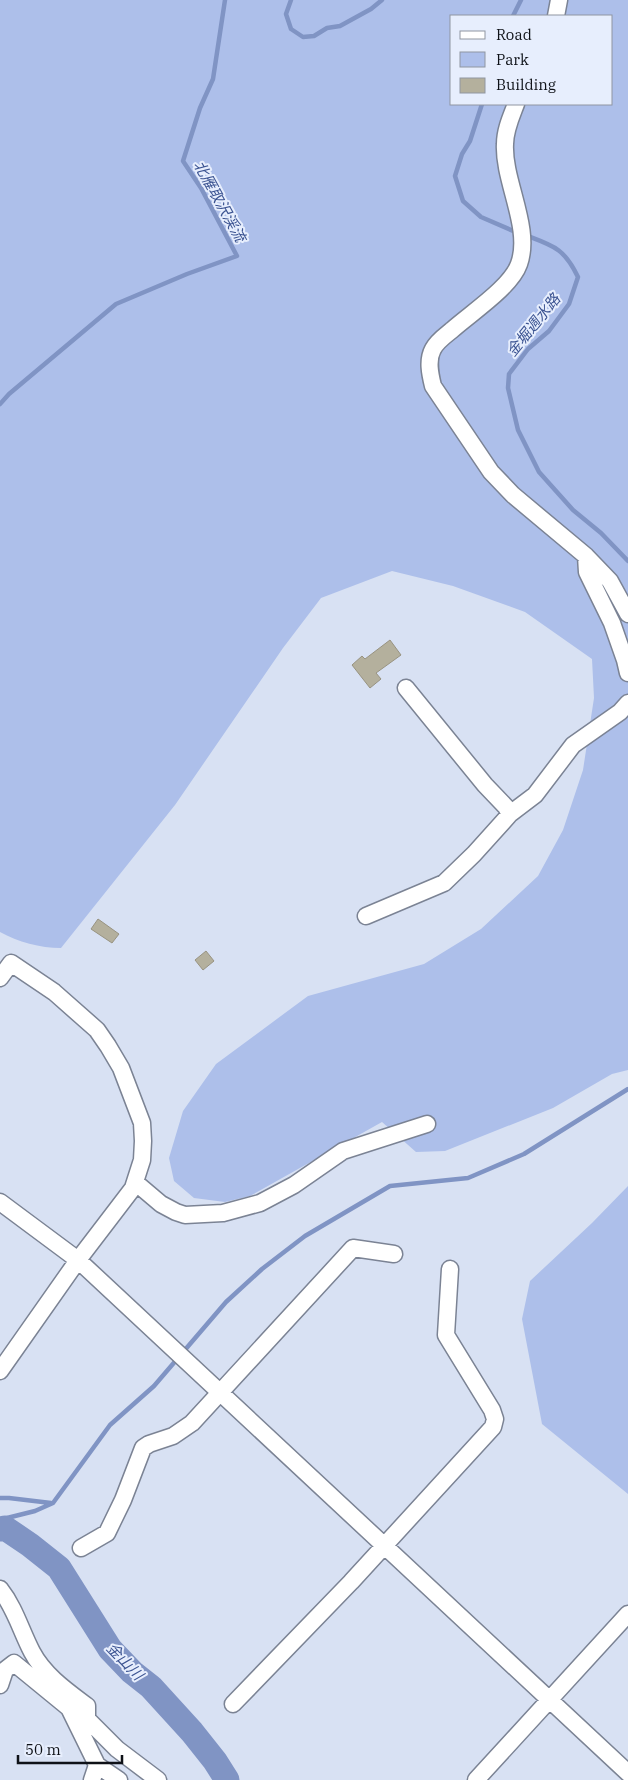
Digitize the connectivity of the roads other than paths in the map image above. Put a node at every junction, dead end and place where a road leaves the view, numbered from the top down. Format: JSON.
{"nodes":[{"id":1,"x":559,"y":0,"type":"edge"},
{"id":2,"x":556,"y":15,"type":"edge"},
{"id":3,"x":516,"y":105,"type":"edge"},
{"id":4,"x":586,"y":556,"type":"junction"},
{"id":5,"x":628,"y":614,"type":"edge"},
{"id":6,"x":628,"y":673,"type":"edge"},
{"id":7,"x":406,"y":688,"type":"dead end"},
{"id":8,"x":628,"y":703,"type":"edge"},
{"id":9,"x":510,"y":814,"type":"junction"},
{"id":10,"x":366,"y":916,"type":"dead end"},
{"id":11,"x":0,"y":978,"type":"edge"},
{"id":12,"x":427,"y":1124,"type":"dead end"},
{"id":13,"x":135,"y":1182,"type":"junction"},
{"id":14,"x":0,"y":1202,"type":"edge"},
{"id":15,"x":394,"y":1254,"type":"dead end"},
{"id":16,"x":78,"y":1260,"type":"junction"},
{"id":17,"x":450,"y":1269,"type":"dead end"},
{"id":18,"x":0,"y":1371,"type":"edge"},
{"id":19,"x":220,"y":1393,"type":"junction"},
{"id":20,"x":384,"y":1546,"type":"junction"},
{"id":21,"x":81,"y":1548,"type":"dead end"},
{"id":22,"x":0,"y":1589,"type":"edge"},
{"id":23,"x":628,"y":1614,"type":"edge"},
{"id":24,"x":0,"y":1685,"type":"edge"},
{"id":25,"x":550,"y":1701,"type":"junction"},
{"id":26,"x":233,"y":1704,"type":"dead end"},
{"id":27,"x":69,"y":1708,"type":"junction"},
{"id":28,"x":87,"y":1720,"type":"junction"},
{"id":29,"x":95,"y":1773,"type":"edge"},
{"id":30,"x":628,"y":1773,"type":"edge"},
{"id":31,"x":119,"y":1780,"type":"edge"},
{"id":32,"x":158,"y":1780,"type":"edge"},
{"id":33,"x":476,"y":1780,"type":"edge"}],
"edges":[{"from":1,"to":2,"type":"street"},
{"from":3,"to":4,"type":"street"},
{"from":4,"to":5,"type":"street"},
{"from":4,"to":6,"type":"street"},
{"from":7,"to":9,"type":"street"},
{"from":8,"to":9,"type":"street"},
{"from":9,"to":10,"type":"street"},
{"from":11,"to":13,"type":"street"},
{"from":12,"to":13,"type":"street"},
{"from":13,"to":16,"type":"street"},
{"from":14,"to":16,"type":"street"},
{"from":15,"to":19,"type":"street"},
{"from":16,"to":18,"type":"street"},
{"from":16,"to":19,"type":"street"},
{"from":17,"to":20,"type":"street"},
{"from":19,"to":20,"type":"street"},
{"from":19,"to":21,"type":"street"},
{"from":20,"to":25,"type":"street"},
{"from":20,"to":26,"type":"street"},
{"from":22,"to":28,"type":"street"},
{"from":23,"to":25,"type":"street"},
{"from":24,"to":27,"type":"street"},
{"from":25,"to":30,"type":"street"},
{"from":25,"to":33,"type":"street"},
{"from":27,"to":28,"type":"street"},
{"from":27,"to":29,"type":"street"},
{"from":28,"to":32,"type":"street"},
{"from":29,"to":31,"type":"street"}]}
